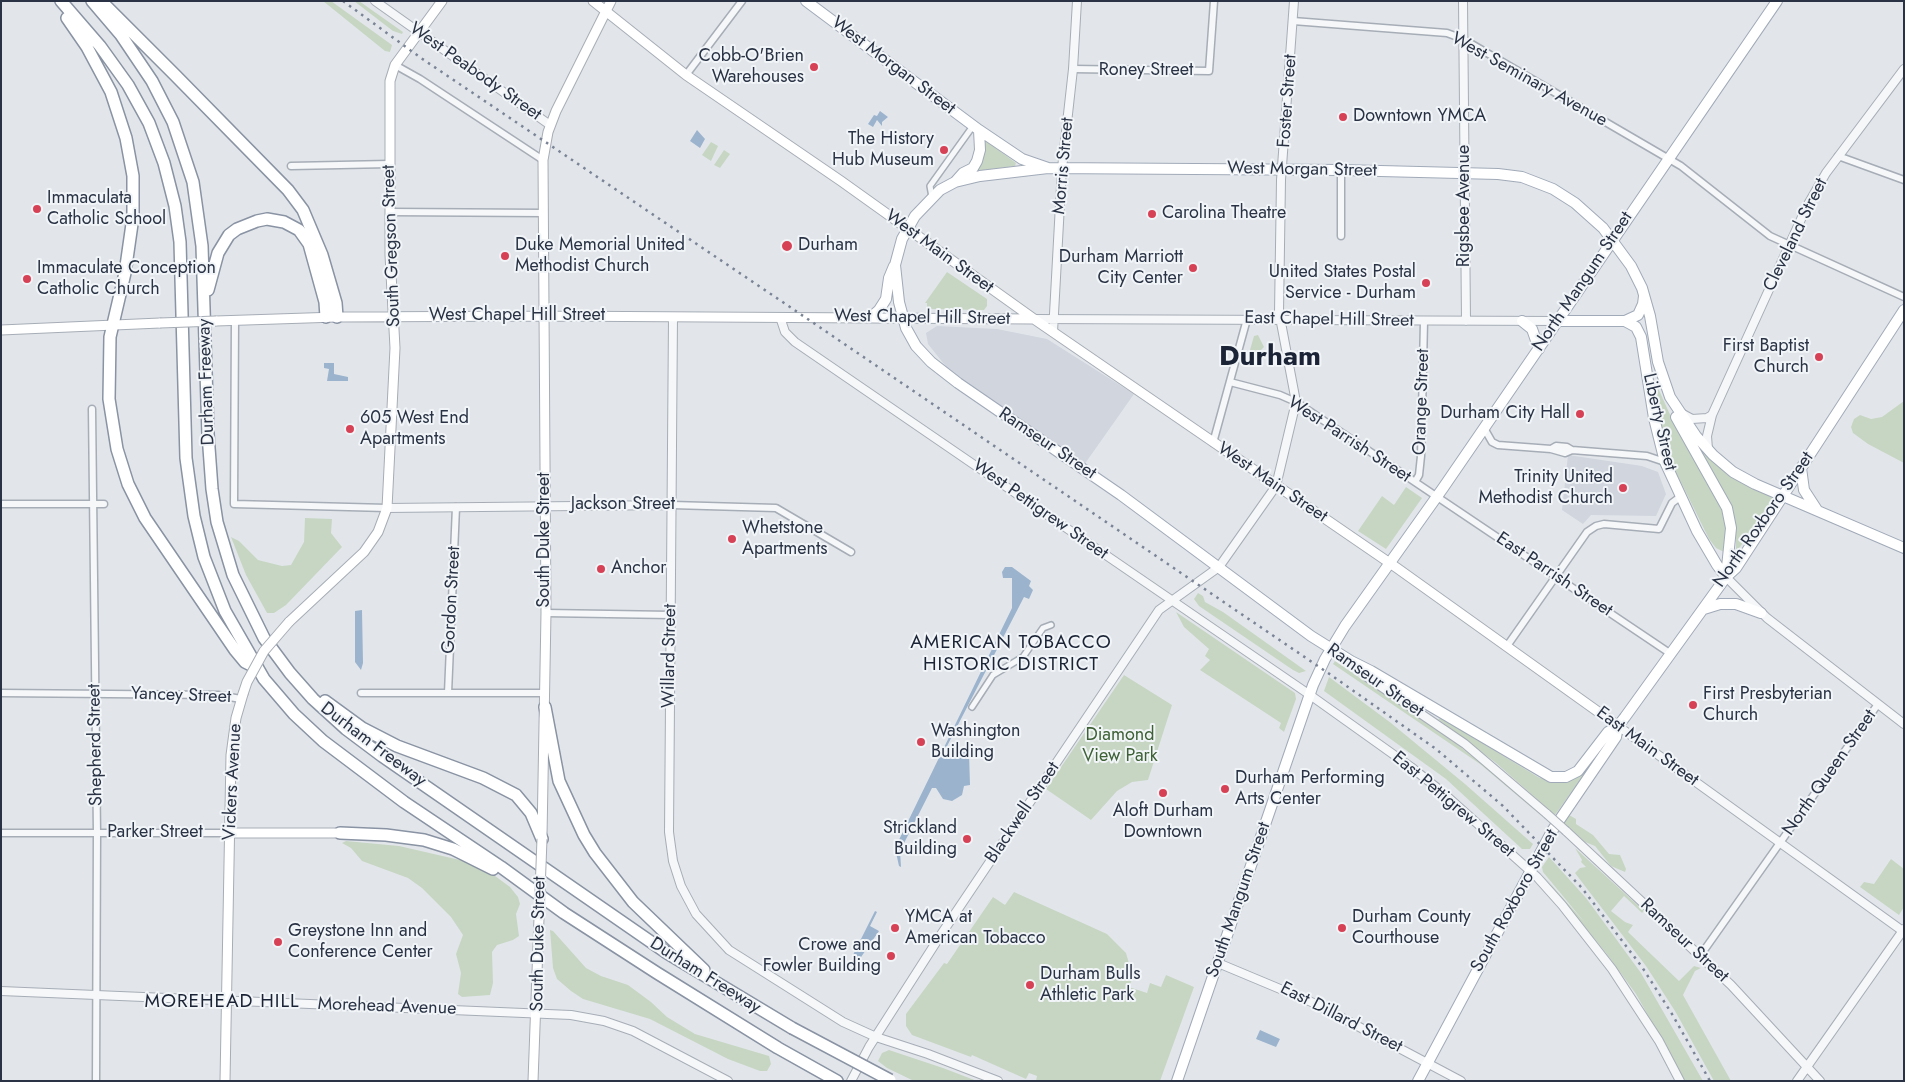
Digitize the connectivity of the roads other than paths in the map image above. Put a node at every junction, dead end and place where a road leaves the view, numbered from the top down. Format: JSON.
{"nodes":[{"id":1,"x":59,"y":1,"type":"edge"},
{"id":2,"x":92,"y":1,"type":"edge"},
{"id":3,"x":97,"y":1,"type":"edge"},
{"id":4,"x":375,"y":1,"type":"edge"},
{"id":5,"x":442,"y":1,"type":"edge"},
{"id":6,"x":593,"y":1,"type":"edge"},
{"id":7,"x":611,"y":1,"type":"edge"},
{"id":8,"x":742,"y":1,"type":"edge"},
{"id":9,"x":806,"y":1,"type":"edge"},
{"id":10,"x":1077,"y":1,"type":"edge"},
{"id":11,"x":1214,"y":1,"type":"edge"},
{"id":12,"x":1294,"y":1,"type":"edge"},
{"id":13,"x":1463,"y":1,"type":"edge"},
{"id":14,"x":1777,"y":1,"type":"edge"},
{"id":15,"x":606,"y":12,"type":"junction"},
{"id":16,"x":1293,"y":21,"type":"junction"},
{"id":17,"x":420,"y":32,"type":"junction"},
{"id":18,"x":1463,"y":39,"type":"junction"},
{"id":19,"x":394,"y":66,"type":"junction"},
{"id":20,"x":1073,"y":69,"type":"junction"},
{"id":21,"x":1904,"y":69,"type":"edge"},
{"id":22,"x":686,"y":75,"type":"junction"},
{"id":23,"x":550,"y":125,"type":"junction"},
{"id":24,"x":976,"y":128,"type":"junction"},
{"id":25,"x":1838,"y":156,"type":"junction"},
{"id":26,"x":1668,"y":158,"type":"junction"},
{"id":27,"x":543,"y":160,"type":"junction"},
{"id":28,"x":389,"y":164,"type":"junction"},
{"id":29,"x":290,"y":166,"type":"dead end"},
{"id":30,"x":1048,"y":168,"type":"junction"},
{"id":31,"x":1062,"y":168,"type":"junction"},
{"id":32,"x":1282,"y":170,"type":"junction"},
{"id":33,"x":1341,"y":170,"type":"junction"},
{"id":34,"x":1465,"y":173,"type":"junction"},
{"id":35,"x":1904,"y":180,"type":"edge"},
{"id":36,"x":955,"y":182,"type":"junction"},
{"id":37,"x":933,"y":198,"type":"junction"},
{"id":38,"x":390,"y":212,"type":"junction"},
{"id":39,"x":544,"y":213,"type":"junction"},
{"id":40,"x":907,"y":229,"type":"junction"},
{"id":41,"x":1341,"y":236,"type":"dead end"},
{"id":42,"x":1613,"y":239,"type":"junction"},
{"id":43,"x":1788,"y":246,"type":"junction"},
{"id":44,"x":894,"y":265,"type":"junction"},
{"id":45,"x":1644,"y":294,"type":"junction"},
{"id":46,"x":1904,"y":297,"type":"edge"},
{"id":47,"x":204,"y":301,"type":"junction"},
{"id":48,"x":1904,"y":310,"type":"edge"},
{"id":49,"x":392,"y":316,"type":"junction"},
{"id":50,"x":544,"y":316,"type":"junction"},
{"id":51,"x":331,"y":317,"type":"junction"},
{"id":52,"x":673,"y":317,"type":"junction"},
{"id":53,"x":780,"y":317,"type":"junction"},
{"id":54,"x":871,"y":317,"type":"junction"},
{"id":55,"x":904,"y":318,"type":"junction"},
{"id":56,"x":1034,"y":319,"type":"junction"},
{"id":57,"x":1053,"y":319,"type":"junction"},
{"id":58,"x":1247,"y":319,"type":"junction"},
{"id":59,"x":235,"y":320,"type":"junction"},
{"id":60,"x":1280,"y":320,"type":"junction"},
{"id":61,"x":1424,"y":321,"type":"junction"},
{"id":62,"x":1466,"y":321,"type":"junction"},
{"id":63,"x":1522,"y":321,"type":"junction"},
{"id":64,"x":1625,"y":321,"type":"junction"},
{"id":65,"x":1557,"y":322,"type":"junction"},
{"id":66,"x":113,"y":325,"type":"junction"},
{"id":67,"x":1,"y":330,"type":"edge"},
{"id":68,"x":1053,"y":332,"type":"junction"},
{"id":69,"x":1539,"y":348,"type":"junction"},
{"id":70,"x":1230,"y":382,"type":"junction"},
{"id":71,"x":1670,"y":397,"type":"junction"},
{"id":72,"x":1296,"y":402,"type":"junction"},
{"id":73,"x":92,"y":409,"type":"dead end"},
{"id":74,"x":1679,"y":411,"type":"junction"},
{"id":75,"x":1712,"y":415,"type":"junction"},
{"id":76,"x":1484,"y":428,"type":"junction"},
{"id":77,"x":1214,"y":443,"type":"junction"},
{"id":78,"x":1708,"y":449,"type":"junction"},
{"id":79,"x":1665,"y":462,"type":"junction"},
{"id":80,"x":1801,"y":468,"type":"junction"},
{"id":81,"x":1415,"y":482,"type":"junction"},
{"id":82,"x":1276,"y":486,"type":"junction"},
{"id":83,"x":1437,"y":496,"type":"junction"},
{"id":84,"x":1680,"y":497,"type":"junction"},
{"id":85,"x":1783,"y":497,"type":"junction"},
{"id":86,"x":1,"y":504,"type":"edge"},
{"id":87,"x":94,"y":504,"type":"junction"},
{"id":88,"x":104,"y":504,"type":"dead end"},
{"id":89,"x":545,"y":505,"type":"junction"},
{"id":90,"x":672,"y":505,"type":"junction"},
{"id":91,"x":456,"y":507,"type":"junction"},
{"id":92,"x":387,"y":508,"type":"junction"},
{"id":93,"x":1817,"y":511,"type":"junction"},
{"id":94,"x":1707,"y":548,"type":"junction"},
{"id":95,"x":1904,"y":548,"type":"edge"},
{"id":96,"x":851,"y":552,"type":"dead end"},
{"id":97,"x":1728,"y":557,"type":"junction"},
{"id":98,"x":1743,"y":558,"type":"junction"},
{"id":99,"x":1390,"y":563,"type":"junction"},
{"id":100,"x":1219,"y":568,"type":"junction"},
{"id":101,"x":1555,"y":576,"type":"junction"},
{"id":102,"x":1726,"y":577,"type":"junction"},
{"id":103,"x":1171,"y":600,"type":"junction"},
{"id":104,"x":1703,"y":609,"type":"junction"},
{"id":105,"x":546,"y":613,"type":"junction"},
{"id":106,"x":1762,"y":613,"type":"junction"},
{"id":107,"x":671,"y":615,"type":"junction"},
{"id":108,"x":1051,"y":625,"type":"dead end"},
{"id":109,"x":1507,"y":646,"type":"junction"},
{"id":110,"x":1331,"y":648,"type":"junction"},
{"id":111,"x":1671,"y":654,"type":"junction"},
{"id":112,"x":1351,"y":661,"type":"junction"},
{"id":113,"x":257,"y":669,"type":"junction"},
{"id":114,"x":300,"y":685,"type":"junction"},
{"id":115,"x":1,"y":693,"type":"edge"},
{"id":116,"x":361,"y":693,"type":"dead end"},
{"id":117,"x":448,"y":693,"type":"junction"},
{"id":118,"x":545,"y":693,"type":"junction"},
{"id":119,"x":96,"y":694,"type":"junction"},
{"id":120,"x":1310,"y":695,"type":"junction"},
{"id":121,"x":242,"y":696,"type":"junction"},
{"id":122,"x":1878,"y":704,"type":"junction"},
{"id":123,"x":545,"y":707,"type":"junction"},
{"id":124,"x":972,"y":707,"type":"dead end"},
{"id":125,"x":1904,"y":724,"type":"edge"},
{"id":126,"x":1618,"y":726,"type":"junction"},
{"id":127,"x":229,"y":833,"type":"junction"},
{"id":128,"x":340,"y":833,"type":"joint"},
{"id":129,"x":1,"y":834,"type":"edge"},
{"id":130,"x":97,"y":834,"type":"junction"},
{"id":131,"x":542,"y":839,"type":"junction"},
{"id":132,"x":1781,"y":842,"type":"junction"},
{"id":133,"x":1530,"y":871,"type":"junction"},
{"id":134,"x":564,"y":913,"type":"junction"},
{"id":135,"x":1903,"y":930,"type":"edge"},
{"id":136,"x":1700,"y":956,"type":"junction"},
{"id":137,"x":1218,"y":963,"type":"junction"},
{"id":138,"x":1,"y":991,"type":"edge"},
{"id":139,"x":96,"y":995,"type":"junction"},
{"id":140,"x":741,"y":998,"type":"junction"},
{"id":141,"x":226,"y":1001,"type":"junction"},
{"id":142,"x":537,"y":1013,"type":"junction"},
{"id":143,"x":876,"y":1038,"type":"junction"},
{"id":144,"x":1428,"y":1063,"type":"junction"},
{"id":145,"x":1807,"y":1066,"type":"junction"},
{"id":146,"x":892,"y":1080,"type":"edge"},
{"id":147,"x":96,"y":1081,"type":"edge"},
{"id":148,"x":224,"y":1081,"type":"edge"},
{"id":149,"x":533,"y":1081,"type":"edge"},
{"id":150,"x":728,"y":1081,"type":"edge"},
{"id":151,"x":837,"y":1081,"type":"edge"},
{"id":152,"x":851,"y":1081,"type":"edge"},
{"id":153,"x":998,"y":1081,"type":"edge"},
{"id":154,"x":1177,"y":1081,"type":"edge"},
{"id":155,"x":1418,"y":1081,"type":"edge"},
{"id":156,"x":1460,"y":1081,"type":"edge"},
{"id":157,"x":1680,"y":1081,"type":"edge"},
{"id":158,"x":1797,"y":1081,"type":"edge"},
{"id":159,"x":1820,"y":1081,"type":"edge"}],
"edges":[{"from":1,"to":66,"type":"highway"},
{"from":1,"to":113,"type":"highway","name":"Durham Freeway"},
{"from":2,"to":47,"type":"highway","name":"Durham Freeway"},
{"from":3,"to":51,"type":"highway"},
{"from":4,"to":17,"type":"street","name":"West Peabody Street"},
{"from":5,"to":17,"type":"main road","name":"South Gregson Street"},
{"from":6,"to":15,"type":"main road","name":"West Main Street"},
{"from":7,"to":15,"type":"main road","name":"South Duke Street"},
{"from":8,"to":22,"type":"street"},
{"from":9,"to":24,"type":"main road","name":"West Morgan Street"},
{"from":10,"to":20,"type":"street","name":"Morris Street"},
{"from":11,"to":20,"type":"street","name":"Roney Street"},
{"from":12,"to":16,"type":"street","name":"Foster Street"},
{"from":13,"to":18,"type":"street","name":"Rigsbee Avenue"},
{"from":14,"to":26,"type":"main road","name":"North Mangum Street"},
{"from":15,"to":22,"type":"main road","name":"West Main Street"},
{"from":15,"to":23,"type":"main road","name":"South Duke Street"},
{"from":16,"to":18,"type":"street","name":"West Seminary Avenue"},
{"from":16,"to":32,"type":"street","name":"Foster Street"},
{"from":17,"to":19,"type":"main road","name":"South Gregson Street"},
{"from":17,"to":23,"type":"street","name":"West Peabody Street"},
{"from":18,"to":26,"type":"street","name":"West Seminary Avenue"},
{"from":18,"to":34,"type":"street","name":"Rigsbee Avenue"},
{"from":19,"to":27,"type":"street"},
{"from":19,"to":28,"type":"main road","name":"South Gregson Street"},
{"from":20,"to":31,"type":"street","name":"Morris Street"},
{"from":21,"to":25,"type":"street","name":"Cleveland Street"},
{"from":22,"to":40,"type":"main road","name":"West Main Street"},
{"from":23,"to":27,"type":"main road","name":"South Duke Street"},
{"from":24,"to":30,"type":"main road","name":"West Morgan Street"},
{"from":24,"to":36,"type":"main road"},
{"from":24,"to":37,"type":"street"},
{"from":25,"to":35,"type":"street"},
{"from":25,"to":43,"type":"street","name":"Cleveland Street"},
{"from":26,"to":42,"type":"main road","name":"North Mangum Street"},
{"from":26,"to":43,"type":"street","name":"West Seminary Avenue"},
{"from":27,"to":39,"type":"main road","name":"South Duke Street"},
{"from":28,"to":29,"type":"street"},
{"from":28,"to":38,"type":"main road","name":"South Gregson Street"},
{"from":30,"to":31,"type":"main road","name":"West Morgan Street"},
{"from":30,"to":36,"type":"main road"},
{"from":31,"to":32,"type":"main road","name":"West Morgan Street"},
{"from":31,"to":57,"type":"street","name":"Morris Street"},
{"from":32,"to":33,"type":"main road","name":"West Morgan Street"},
{"from":32,"to":60,"type":"street","name":"Foster Street"},
{"from":33,"to":34,"type":"main road","name":"West Morgan Street"},
{"from":33,"to":41,"type":"street"},
{"from":34,"to":42,"type":"main road","name":"West Morgan Street"},
{"from":34,"to":62,"type":"street","name":"Rigsbee Avenue"},
{"from":36,"to":37,"type":"main road"},
{"from":37,"to":40,"type":"main road"},
{"from":38,"to":39,"type":"street"},
{"from":38,"to":49,"type":"main road","name":"South Gregson Street"},
{"from":39,"to":50,"type":"main road","name":"South Duke Street"},
{"from":40,"to":44,"type":"main road"},
{"from":40,"to":56,"type":"main road","name":"West Main Street"},
{"from":42,"to":45,"type":"main road","name":"West Morgan Street"},
{"from":42,"to":65,"type":"main road","name":"North Mangum Street"},
{"from":43,"to":46,"type":"street","name":"West Seminary Avenue"},
{"from":43,"to":75,"type":"street","name":"Cleveland Street"},
{"from":44,"to":54,"type":"main road"},
{"from":44,"to":55,"type":"main road","name":"Ramseur Street"},
{"from":45,"to":64,"type":"main road"},
{"from":45,"to":71,"type":"main road","name":"West Morgan Street"},
{"from":47,"to":51,"type":"highway"},
{"from":47,"to":114,"type":"highway","name":"Durham Freeway"},
{"from":48,"to":80,"type":"main road","name":"North Roxboro Street"},
{"from":49,"to":50,"type":"main road","name":"West Chapel Hill Street"},
{"from":49,"to":51,"type":"main road","name":"West Chapel Hill Street"},
{"from":49,"to":92,"type":"main road","name":"South Gregson Street"},
{"from":50,"to":52,"type":"main road","name":"West Chapel Hill Street"},
{"from":50,"to":89,"type":"main road","name":"South Duke Street"},
{"from":51,"to":59,"type":"main road","name":"West Chapel Hill Street"},
{"from":52,"to":53,"type":"main road","name":"West Chapel Hill Street"},
{"from":52,"to":90,"type":"street","name":"Willard Street"},
{"from":53,"to":54,"type":"main road","name":"West Chapel Hill Street"},
{"from":53,"to":103,"type":"street","name":"West Pettigrew Street"},
{"from":54,"to":55,"type":"main road","name":"West Chapel Hill Street"},
{"from":55,"to":56,"type":"main road","name":"West Chapel Hill Street"},
{"from":55,"to":100,"type":"main road","name":"Ramseur Street"},
{"from":56,"to":57,"type":"street","name":"East Chapel Hill Street"},
{"from":56,"to":68,"type":"main road","name":"West Main Street"},
{"from":57,"to":58,"type":"street","name":"East Chapel Hill Street"},
{"from":57,"to":68,"type":"street","name":"Morris Street"},
{"from":58,"to":60,"type":"street","name":"East Chapel Hill Street"},
{"from":58,"to":70,"type":"street"},
{"from":59,"to":66,"type":"main road","name":"West Chapel Hill Street","bridge":true},
{"from":59,"to":92,"type":"street","name":"Jackson Street"},
{"from":60,"to":61,"type":"street","name":"East Chapel Hill Street"},
{"from":60,"to":72,"type":"street","name":"Foster Street"},
{"from":61,"to":62,"type":"street","name":"East Chapel Hill Street"},
{"from":61,"to":81,"type":"street","name":"Orange Street"},
{"from":62,"to":63,"type":"street","name":"East Chapel Hill Street"},
{"from":63,"to":65,"type":"street","name":"East Chapel Hill Street"},
{"from":63,"to":69,"type":"main road"},
{"from":64,"to":65,"type":"main road","name":"East Chapel Hill Street"},
{"from":64,"to":79,"type":"main road","name":"Liberty Street"},
{"from":65,"to":69,"type":"main road","name":"North Mangum Street"},
{"from":66,"to":67,"type":"main road","name":"West Chapel Hill Street"},
{"from":66,"to":113,"type":"highway"},
{"from":68,"to":77,"type":"main road","name":"West Main Street"},
{"from":69,"to":76,"type":"main road","name":"North Mangum Street"},
{"from":70,"to":72,"type":"street","name":"West Parrish Street"},
{"from":70,"to":77,"type":"street"},
{"from":71,"to":74,"type":"main road"},
{"from":71,"to":97,"type":"main road","name":"Liberty Street"},
{"from":72,"to":81,"type":"street","name":"West Parrish Street"},
{"from":72,"to":82,"type":"street"},
{"from":73,"to":87,"type":"street","name":"Shepherd Street"},
{"from":74,"to":75,"type":"street"},
{"from":74,"to":78,"type":"main road"},
{"from":75,"to":78,"type":"street","name":"Cleveland Street"},
{"from":76,"to":79,"type":"street"},
{"from":76,"to":83,"type":"main road","name":"North Mangum Street"},
{"from":77,"to":82,"type":"main road","name":"West Main Street"},
{"from":78,"to":85,"type":"main road"},
{"from":79,"to":84,"type":"main road","name":"Liberty Street"},
{"from":80,"to":85,"type":"main road","name":"North Roxboro Street"},
{"from":80,"to":93,"type":"main road"},
{"from":81,"to":83,"type":"street","name":"West Parrish Street"},
{"from":82,"to":99,"type":"main road","name":"West Main Street"},
{"from":82,"to":100,"type":"street"},
{"from":83,"to":99,"type":"main road","name":"North Mangum Street"},
{"from":83,"to":101,"type":"street","name":"East Parrish Street"},
{"from":84,"to":94,"type":"main road","name":"Liberty Street"},
{"from":84,"to":101,"type":"street"},
{"from":85,"to":93,"type":"main road"},
{"from":85,"to":98,"type":"main road","name":"North Roxboro Street"},
{"from":86,"to":87,"type":"street"},
{"from":87,"to":88,"type":"street"},
{"from":87,"to":119,"type":"street","name":"Shepherd Street"},
{"from":89,"to":90,"type":"street","name":"Jackson Street"},
{"from":89,"to":91,"type":"street","name":"Jackson Street"},
{"from":89,"to":105,"type":"main road","name":"South Duke Street"},
{"from":90,"to":96,"type":"street","name":"Jackson Street"},
{"from":90,"to":107,"type":"street","name":"Willard Street"},
{"from":91,"to":92,"type":"street","name":"Jackson Street"},
{"from":91,"to":117,"type":"street","name":"Gordon Street"},
{"from":92,"to":121,"type":"main road","name":"Vickers Avenue","bridge":true},
{"from":93,"to":95,"type":"main road"},
{"from":94,"to":97,"type":"main road"},
{"from":94,"to":102,"type":"main road","name":"Liberty Street"},
{"from":97,"to":98,"type":"main road"},
{"from":97,"to":102,"type":"main road","name":"Liberty Street"},
{"from":98,"to":102,"type":"main road","name":"North Roxboro Street"},
{"from":99,"to":109,"type":"main road","name":"East Main Street"},
{"from":99,"to":110,"type":"main road","name":"South Mangum Street"},
{"from":100,"to":103,"type":"street","name":"Blackwell Street"},
{"from":100,"to":110,"type":"main road","name":"Ramseur Street"},
{"from":101,"to":109,"type":"street"},
{"from":101,"to":111,"type":"street","name":"East Parrish Street"},
{"from":102,"to":104,"type":"main road","name":"North Roxboro Street"},
{"from":102,"to":106,"type":"street","name":"Liberty Street"},
{"from":103,"to":120,"type":"street","name":"West Pettigrew Street"},
{"from":103,"to":143,"type":"street","name":"Blackwell Street"},
{"from":104,"to":106,"type":"main road"},
{"from":104,"to":111,"type":"main road","name":"North Roxboro Street"},
{"from":105,"to":107,"type":"street"},
{"from":105,"to":118,"type":"main road","name":"South Duke Street"},
{"from":106,"to":122,"type":"street","name":"Liberty Street"},
{"from":107,"to":143,"type":"street","name":"Willard Street"},
{"from":108,"to":124,"type":"street"},
{"from":109,"to":126,"type":"main road","name":"East Main Street"},
{"from":110,"to":112,"type":"main road","name":"Ramseur Street"},
{"from":110,"to":120,"type":"main road","name":"South Mangum Street"},
{"from":111,"to":126,"type":"main road","name":"North Roxboro Street"},
{"from":112,"to":126,"type":"main road"},
{"from":112,"to":136,"type":"street","name":"Ramseur Street","bridge":true},
{"from":113,"to":134,"type":"highway","name":"Durham Freeway"},
{"from":114,"to":131,"type":"highway"},
{"from":114,"to":140,"type":"highway","name":"Durham Freeway"},
{"from":115,"to":119,"type":"street","name":"Yancey Street"},
{"from":116,"to":117,"type":"street"},
{"from":117,"to":118,"type":"street"},
{"from":118,"to":123,"type":"main road","name":"South Duke Street"},
{"from":119,"to":121,"type":"street","name":"Yancey Street"},
{"from":119,"to":130,"type":"street","name":"Shepherd Street"},
{"from":120,"to":133,"type":"street","name":"East Pettigrew Street"},
{"from":120,"to":137,"type":"main road","name":"South Mangum Street"},
{"from":121,"to":127,"type":"main road","name":"Vickers Avenue"},
{"from":122,"to":125,"type":"street","name":"Liberty Street"},
{"from":122,"to":132,"type":"street","name":"North Queen Street"},
{"from":123,"to":131,"type":"main road","name":"South Duke Street"},
{"from":123,"to":140,"type":"highway"},
{"from":126,"to":132,"type":"street","name":"East Main Street"},
{"from":126,"to":133,"type":"main road","name":"South Roxboro Street"},
{"from":127,"to":128,"type":"main road","name":"Parker Street"},
{"from":127,"to":130,"type":"street","name":"Parker Street"},
{"from":127,"to":141,"type":"main road","name":"Vickers Avenue"},
{"from":128,"to":134,"type":"highway"},
{"from":129,"to":130,"type":"street","name":"Parker Street"},
{"from":130,"to":139,"type":"street","name":"Shepherd Street"},
{"from":131,"to":142,"type":"main road","name":"South Duke Street","bridge":true},
{"from":132,"to":135,"type":"street","name":"East Main Street"},
{"from":132,"to":136,"type":"street","name":"North Queen Street"},
{"from":133,"to":144,"type":"main road","name":"South Roxboro Street"},
{"from":133,"to":157,"type":"street","name":"East Pettigrew Street"},
{"from":134,"to":151,"type":"highway","name":"Durham Freeway"},
{"from":135,"to":145,"type":"street"},
{"from":136,"to":145,"type":"street","name":"Ramseur Street"},
{"from":137,"to":144,"type":"street","name":"East Dillard Street"},
{"from":137,"to":154,"type":"main road","name":"South Mangum Street"},
{"from":138,"to":139,"type":"street","name":"Morehead Avenue"},
{"from":139,"to":141,"type":"street","name":"Morehead Avenue"},
{"from":139,"to":147,"type":"street","name":"Shepherd Street"},
{"from":140,"to":146,"type":"highway","name":"Durham Freeway","bridge":true},
{"from":141,"to":142,"type":"street","name":"Morehead Avenue"},
{"from":141,"to":148,"type":"main road","name":"Vickers Avenue"},
{"from":142,"to":149,"type":"main road","name":"South Duke Street"},
{"from":142,"to":150,"type":"street","name":"Morehead Avenue"},
{"from":143,"to":152,"type":"street","name":"Blackwell Street"},
{"from":143,"to":153,"type":"street","name":"Willard Street"},
{"from":144,"to":155,"type":"main road","name":"South Roxboro Street"},
{"from":144,"to":156,"type":"street","name":"East Dillard Street"},
{"from":145,"to":158,"type":"street"},
{"from":145,"to":159,"type":"street","name":"Ramseur Street"}]}
